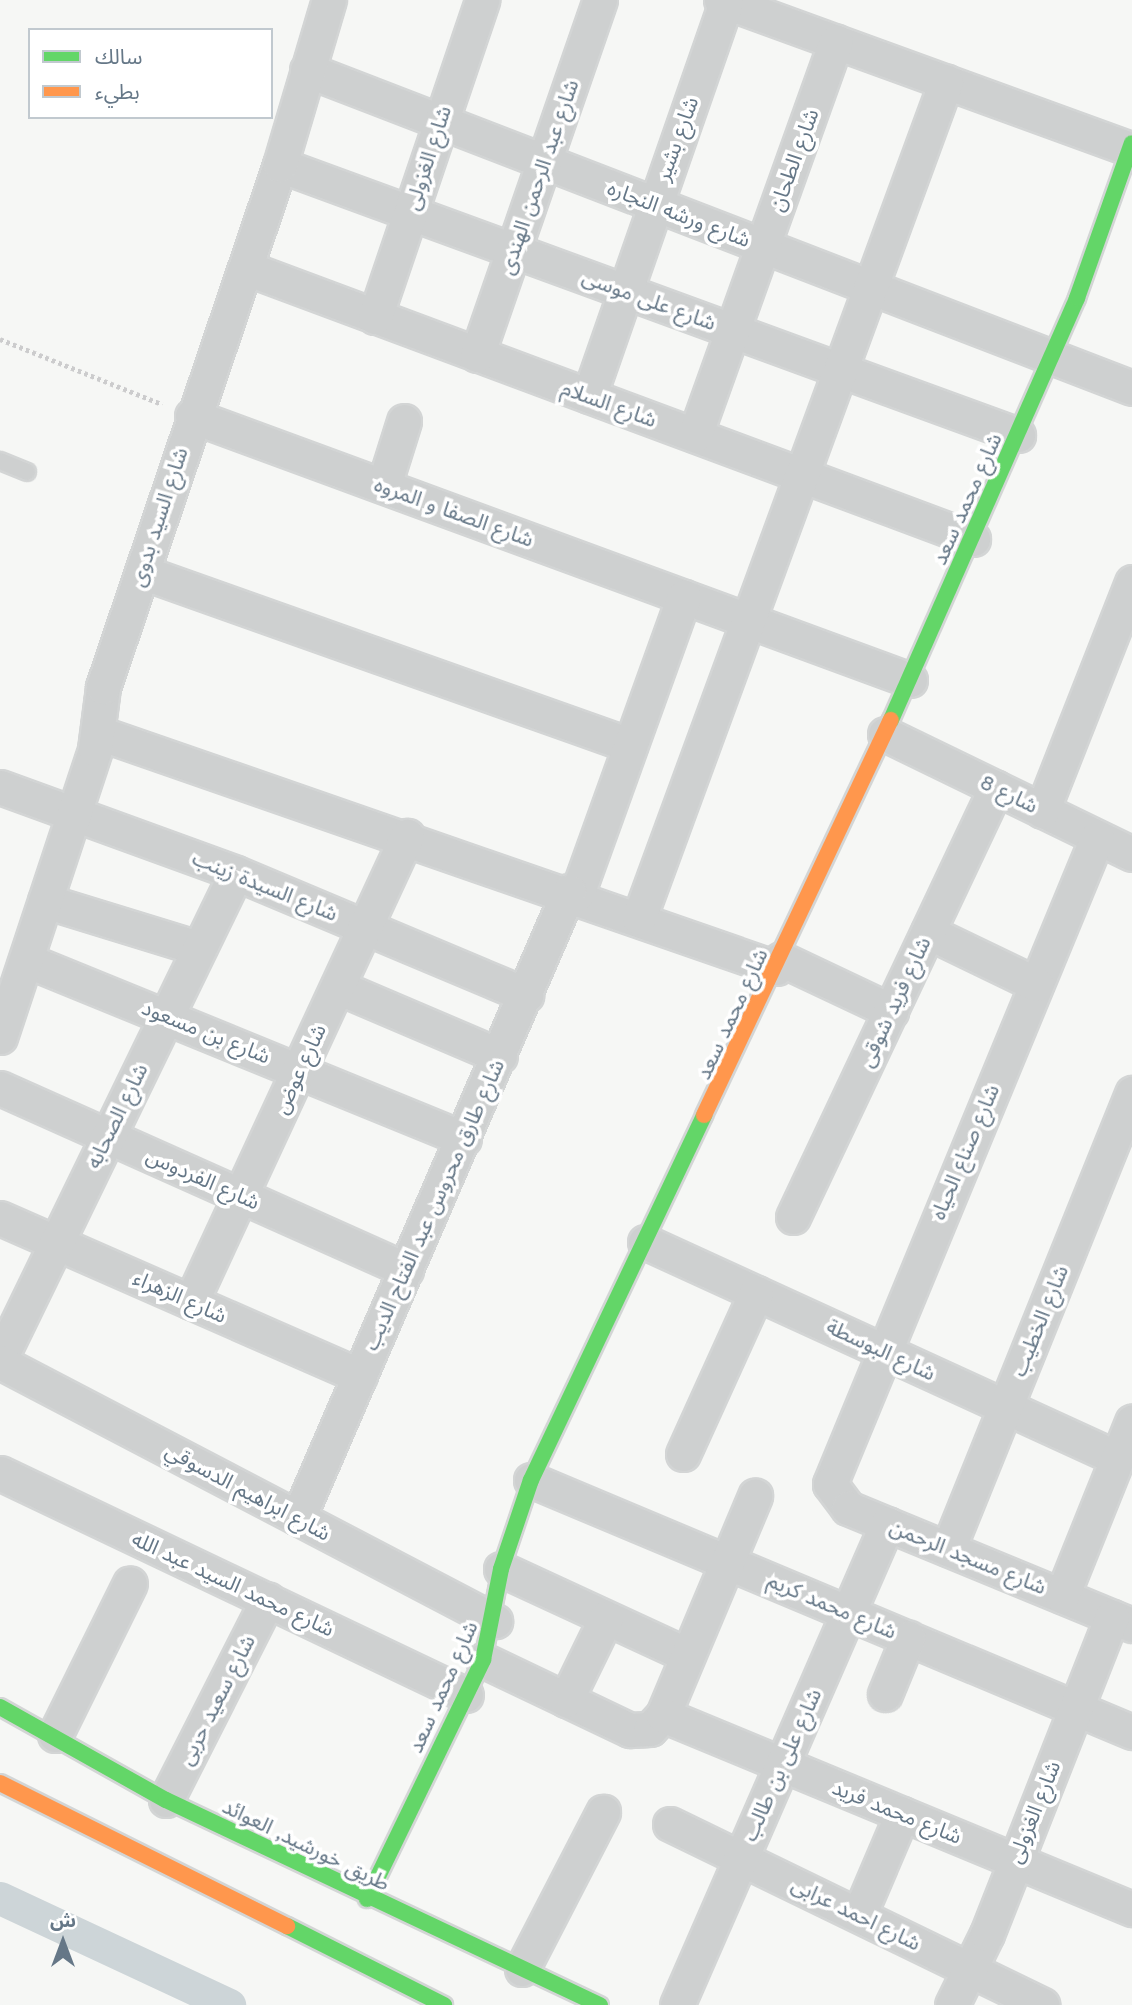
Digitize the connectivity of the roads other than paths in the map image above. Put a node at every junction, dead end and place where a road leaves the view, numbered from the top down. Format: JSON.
{"nodes":[{"id":1,"x":329,"y":0,"type":"edge"},
{"id":2,"x":482,"y":0,"type":"edge"},
{"id":3,"x":600,"y":0,"type":"edge"},
{"id":4,"x":724,"y":1,"type":"edge"},
{"id":5,"x":836,"y":42,"type":"junction"},
{"id":6,"x":307,"y":70,"type":"junction"},
{"id":7,"x":946,"y":82,"type":"junction"},
{"id":8,"x":439,"y":121,"type":"junction"},
{"id":9,"x":1131,"y":146,"type":"edge"},
{"id":10,"x":545,"y":162,"type":"junction"},
{"id":11,"x":280,"y":165,"type":"junction"},
{"id":12,"x":654,"y":204,"type":"junction"},
{"id":13,"x":410,"y":212,"type":"junction"},
{"id":14,"x":763,"y":247,"type":"junction"},
{"id":15,"x":514,"y":250,"type":"junction"},
{"id":16,"x":246,"y":268,"type":"junction"},
{"id":17,"x":871,"y":288,"type":"junction"},
{"id":18,"x":625,"y":291,"type":"junction"},
{"id":19,"x":375,"y":317,"type":"junction"},
{"id":20,"x":733,"y":330,"type":"junction"},
{"id":21,"x":477,"y":355,"type":"junction"},
{"id":22,"x":1051,"y":357,"type":"junction"},
{"id":23,"x":842,"y":370,"type":"junction"},
{"id":24,"x":1132,"y":388,"type":"edge"},
{"id":25,"x":589,"y":396,"type":"junction"},
{"id":26,"x":192,"y":416,"type":"junction"},
{"id":27,"x":404,"y":421,"type":"dead end"},
{"id":28,"x":695,"y":435,"type":"junction"},
{"id":29,"x":1018,"y":435,"type":"junction"},
{"id":30,"x":0,"y":461,"type":"edge"},
{"id":31,"x":27,"y":472,"type":"dead end"},
{"id":32,"x":803,"y":476,"type":"junction"},
{"id":33,"x":384,"y":485,"type":"junction"},
{"id":34,"x":973,"y":539,"type":"junction"},
{"id":35,"x":142,"y":572,"type":"junction"},
{"id":36,"x":1132,"y":582,"type":"edge"},
{"id":37,"x":684,"y":597,"type":"junction"},
{"id":38,"x":750,"y":622,"type":"junction"},
{"id":39,"x":910,"y":680,"type":"junction"},
{"id":40,"x":99,"y":733,"type":"junction"},
{"id":41,"x":885,"y":734,"type":"junction"},
{"id":42,"x":630,"y":745,"type":"junction"},
{"id":43,"x":0,"y":787,"type":"edge"},
{"id":44,"x":996,"y":788,"type":"junction"},
{"id":45,"x":1042,"y":811,"type":"junction"},
{"id":46,"x":74,"y":812,"type":"junction"},
{"id":47,"x":407,"y":836,"type":"junction"},
{"id":48,"x":1097,"y":838,"type":"junction"},
{"id":49,"x":1132,"y":854,"type":"edge"},
{"id":50,"x":236,"y":873,"type":"junction"},
{"id":51,"x":573,"y":893,"type":"junction"},
{"id":52,"x":45,"y":901,"type":"junction"},
{"id":53,"x":639,"y":918,"type":"junction"},
{"id":54,"x":366,"y":927,"type":"junction"},
{"id":55,"x":928,"y":932,"type":"junction"},
{"id":56,"x":198,"y":948,"type":"junction"},
{"id":57,"x":26,"y":960,"type":"junction"},
{"id":58,"x":779,"y":963,"type":"junction"},
{"id":59,"x":1035,"y":984,"type":"junction"},
{"id":60,"x":338,"y":987,"type":"junction"},
{"id":61,"x":526,"y":995,"type":"junction"},
{"id":62,"x":891,"y":1011,"type":"junction"},
{"id":63,"x":166,"y":1014,"type":"junction"},
{"id":64,"x":0,"y":1037,"type":"edge"},
{"id":65,"x":499,"y":1056,"type":"junction"},
{"id":66,"x":299,"y":1070,"type":"junction"},
{"id":67,"x":0,"y":1088,"type":"edge"},
{"id":68,"x":1132,"y":1093,"type":"edge"},
{"id":69,"x":107,"y":1136,"type":"junction"},
{"id":70,"x":464,"y":1139,"type":"junction"},
{"id":71,"x":241,"y":1196,"type":"junction"},
{"id":72,"x":793,"y":1217,"type":"dead end"},
{"id":73,"x":0,"y":1218,"type":"edge"},
{"id":74,"x":56,"y":1242,"type":"junction"},
{"id":75,"x":645,"y":1242,"type":"junction"},
{"id":76,"x":406,"y":1270,"type":"junction"},
{"id":77,"x":756,"y":1293,"type":"junction"},
{"id":78,"x":191,"y":1302,"type":"junction"},
{"id":79,"x":882,"y":1350,"type":"junction"},
{"id":80,"x":2,"y":1351,"type":"edge"},
{"id":81,"x":360,"y":1376,"type":"junction"},
{"id":82,"x":1006,"y":1407,"type":"junction"},
{"id":83,"x":1132,"y":1422,"type":"edge"},
{"id":84,"x":683,"y":1454,"type":"dead end"},
{"id":85,"x":1117,"y":1458,"type":"junction"},
{"id":86,"x":834,"y":1467,"type":"joint"},
{"id":87,"x":0,"y":1473,"type":"edge"},
{"id":88,"x":531,"y":1480,"type":"junction"},
{"id":89,"x":755,"y":1496,"type":"dead end"},
{"id":90,"x":298,"y":1518,"type":"junction"},
{"id":91,"x":887,"y":1524,"type":"junction"},
{"id":92,"x":948,"y":1549,"type":"junction"},
{"id":93,"x":726,"y":1563,"type":"junction"},
{"id":94,"x":501,"y":1569,"type":"junction"},
{"id":95,"x":130,"y":1583,"type":"dead end"},
{"id":96,"x":1062,"y":1596,"type":"junction"},
{"id":97,"x":268,"y":1600,"type":"junction"},
{"id":98,"x":848,"y":1613,"type":"junction"},
{"id":99,"x":606,"y":1618,"type":"junction"},
{"id":100,"x":495,"y":1621,"type":"junction"},
{"id":101,"x":1122,"y":1621,"type":"edge"},
{"id":102,"x":908,"y":1639,"type":"junction"},
{"id":103,"x":687,"y":1655,"type":"junction"},
{"id":104,"x":482,"y":1660,"type":"junction"},
{"id":105,"x":885,"y":1694,"type":"dead end"},
{"id":106,"x":466,"y":1695,"type":"junction"},
{"id":107,"x":566,"y":1700,"type":"junction"},
{"id":108,"x":0,"y":1707,"type":"edge"},
{"id":109,"x":1076,"y":1709,"type":"junction"},
{"id":110,"x":663,"y":1715,"type":"junction"},
{"id":111,"x":1132,"y":1732,"type":"edge"},
{"id":112,"x":55,"y":1735,"type":"junction"},
{"id":113,"x":782,"y":1765,"type":"junction"},
{"id":114,"x":0,"y":1783,"type":"edge"},
{"id":115,"x":166,"y":1800,"type":"junction"},
{"id":116,"x":603,"y":1812,"type":"dead end"},
{"id":117,"x":902,"y":1814,"type":"junction"},
{"id":118,"x":670,"y":1824,"type":"dead end"},
{"id":119,"x":741,"y":1858,"type":"junction"},
{"id":120,"x":1015,"y":1860,"type":"junction"},
{"id":121,"x":367,"y":1899,"type":"junction"},
{"id":122,"x":1132,"y":1909,"type":"edge"},
{"id":123,"x":859,"y":1915,"type":"junction"},
{"id":124,"x":523,"y":1969,"type":"junction"},
{"id":125,"x":971,"y":1970,"type":"junction"},
{"id":126,"x":444,"y":2005,"type":"edge"},
{"id":127,"x":600,"y":2005,"type":"edge"},
{"id":128,"x":677,"y":2005,"type":"edge"},
{"id":129,"x":952,"y":2005,"type":"edge"},
{"id":130,"x":1042,"y":2005,"type":"edge"}],
"edges":[{"from":1,"to":6,"type":"street","name":"شارع السيد بدوى"},
{"from":2,"to":8,"type":"street","name":"شارع الغزولى"},
{"from":3,"to":10,"type":"street","name":"شارع عبد الرحمن الهندى"},
{"from":4,"to":5,"type":"street"},
{"from":4,"to":12,"type":"street","name":"شارع بشير"},
{"from":5,"to":7,"type":"street"},
{"from":5,"to":14,"type":"street","name":"شارع الطحان"},
{"from":6,"to":8,"type":"street","name":"شارع ورشه النجاره"},
{"from":6,"to":11,"type":"street","name":"شارع السيد بدوى"},
{"from":7,"to":9,"type":"street"},
{"from":7,"to":17,"type":"street"},
{"from":8,"to":10,"type":"street","name":"شارع ورشه النجاره"},
{"from":8,"to":13,"type":"street","name":"شارع الغزولى"},
{"from":9,"to":22,"type":"street","name":"شارع محمد سعد"},
{"from":10,"to":12,"type":"street","name":"شارع ورشه النجاره"},
{"from":10,"to":15,"type":"street","name":"شارع عبد الرحمن الهندى"},
{"from":11,"to":13,"type":"street","name":"شارع على موسى"},
{"from":11,"to":16,"type":"street","name":"شارع السيد بدوى"},
{"from":12,"to":14,"type":"street","name":"شارع ورشه النجاره"},
{"from":12,"to":18,"type":"street","name":"شارع بشير"},
{"from":13,"to":15,"type":"street","name":"شارع على موسى"},
{"from":13,"to":19,"type":"street","name":"شارع الغزولى"},
{"from":14,"to":17,"type":"street","name":"شارع ورشه النجاره"},
{"from":14,"to":20,"type":"street","name":"شارع الطحان"},
{"from":15,"to":18,"type":"street","name":"شارع على موسى"},
{"from":15,"to":21,"type":"street","name":"شارع عبد الرحمن الهندى"},
{"from":16,"to":19,"type":"street","name":"شارع السلام"},
{"from":16,"to":26,"type":"street","name":"شارع السيد بدوى"},
{"from":17,"to":22,"type":"street","name":"شارع ورشه النجاره"},
{"from":17,"to":23,"type":"street"},
{"from":18,"to":20,"type":"street","name":"شارع على موسى"},
{"from":18,"to":25,"type":"street","name":"شارع بشير"},
{"from":19,"to":21,"type":"street","name":"شارع السلام"},
{"from":20,"to":23,"type":"street","name":"شارع على موسى"},
{"from":20,"to":28,"type":"street","name":"شارع الطحان"},
{"from":21,"to":25,"type":"street","name":"شارع السلام"},
{"from":22,"to":24,"type":"street","name":"شارع ورشه النجاره"},
{"from":22,"to":29,"type":"street","name":"شارع محمد سعد"},
{"from":23,"to":29,"type":"street","name":"شارع على موسى"},
{"from":23,"to":32,"type":"street"},
{"from":25,"to":28,"type":"street","name":"شارع السلام"},
{"from":26,"to":33,"type":"street","name":"شارع الصفا و المروه"},
{"from":26,"to":35,"type":"street","name":"شارع السيد بدوى"},
{"from":27,"to":33,"type":"street"},
{"from":28,"to":32,"type":"street","name":"شارع السلام"},
{"from":29,"to":34,"type":"street","name":"شارع محمد سعد"},
{"from":30,"to":31,"type":"lane"},
{"from":32,"to":34,"type":"street","name":"شارع السلام"},
{"from":32,"to":38,"type":"street"},
{"from":33,"to":37,"type":"street","name":"شارع الصفا و المروه"},
{"from":34,"to":39,"type":"street","name":"شارع محمد سعد"},
{"from":35,"to":40,"type":"street","name":"شارع السيد بدوى"},
{"from":35,"to":42,"type":"street"},
{"from":36,"to":45,"type":"street"},
{"from":37,"to":38,"type":"street","name":"شارع الصفا و المروه"},
{"from":37,"to":42,"type":"street","name":"شارع طارق محروس عبد الفتاح الديب"},
{"from":38,"to":39,"type":"street","name":"شارع الصفا و المروه"},
{"from":38,"to":53,"type":"street"},
{"from":39,"to":41,"type":"street","name":"شارع محمد سعد"},
{"from":40,"to":46,"type":"street","name":"شارع السيد بدوى"},
{"from":40,"to":47,"type":"street"},
{"from":41,"to":44,"type":"street","name":"شارع 8"},
{"from":41,"to":58,"type":"street","name":"شارع محمد سعد"},
{"from":42,"to":51,"type":"street","name":"شارع طارق محروس عبد الفتاح الديب"},
{"from":43,"to":46,"type":"street","name":"شارع السيدة زينب"},
{"from":44,"to":45,"type":"street","name":"شارع 8"},
{"from":44,"to":55,"type":"street","name":"شارع فريد شوقى"},
{"from":45,"to":48,"type":"street","name":"شارع 8"},
{"from":46,"to":50,"type":"street","name":"شارع السيدة زينب"},
{"from":46,"to":52,"type":"street","name":"شارع السيد بدوى"},
{"from":47,"to":51,"type":"street"},
{"from":47,"to":54,"type":"street","name":"شارع عوض"},
{"from":48,"to":49,"type":"street","name":"شارع 8"},
{"from":48,"to":59,"type":"street","name":"شارع صناع الحياه"},
{"from":50,"to":54,"type":"street","name":"شارع السيدة زينب"},
{"from":50,"to":56,"type":"street","name":"شارع الصحابه"},
{"from":51,"to":53,"type":"street"},
{"from":51,"to":61,"type":"street","name":"شارع طارق محروس عبد الفتاح الديب"},
{"from":52,"to":56,"type":"street"},
{"from":52,"to":57,"type":"street","name":"شارع السيد بدوى"},
{"from":53,"to":58,"type":"street"},
{"from":54,"to":60,"type":"street","name":"شارع عوض"},
{"from":54,"to":61,"type":"street","name":"شارع السيدة زينب"},
{"from":55,"to":59,"type":"street"},
{"from":55,"to":62,"type":"street","name":"شارع فريد شوقى"},
{"from":56,"to":63,"type":"street","name":"شارع الصحابه"},
{"from":57,"to":63,"type":"street","name":"شارع بن مسعود"},
{"from":57,"to":64,"type":"street","name":"شارع السيد بدوى"},
{"from":58,"to":62,"type":"street"},
{"from":58,"to":75,"type":"street","name":"شارع محمد سعد"},
{"from":59,"to":79,"type":"street","name":"شارع صناع الحياه"},
{"from":60,"to":65,"type":"street"},
{"from":60,"to":66,"type":"street","name":"شارع عوض"},
{"from":61,"to":65,"type":"street","name":"شارع طارق محروس عبد الفتاح الديب"},
{"from":62,"to":72,"type":"street","name":"شارع فريد شوقى"},
{"from":63,"to":66,"type":"street","name":"شارع بن مسعود"},
{"from":63,"to":69,"type":"street","name":"شارع الصحابه"},
{"from":65,"to":70,"type":"street","name":"شارع طارق محروس عبد الفتاح الديب"},
{"from":66,"to":70,"type":"street","name":"شارع بن مسعود"},
{"from":66,"to":71,"type":"street","name":"شارع عوض"},
{"from":67,"to":69,"type":"street","name":"شارع الفردوس"},
{"from":68,"to":82,"type":"street","name":"شارع الخطيب"},
{"from":69,"to":71,"type":"street","name":"شارع الفردوس"},
{"from":69,"to":74,"type":"street","name":"شارع الصحابه"},
{"from":70,"to":76,"type":"street","name":"شارع طارق محروس عبد الفتاح الديب"},
{"from":71,"to":76,"type":"street","name":"شارع الفردوس"},
{"from":71,"to":78,"type":"street","name":"شارع عوض"},
{"from":73,"to":74,"type":"street","name":"شارع الزهراء"},
{"from":74,"to":78,"type":"street","name":"شارع الزهراء"},
{"from":74,"to":80,"type":"street","name":"شارع الصحابه"},
{"from":75,"to":77,"type":"street","name":"شارع البوسطة"},
{"from":75,"to":88,"type":"street","name":"شارع محمد سعد"},
{"from":76,"to":81,"type":"street","name":"شارع طارق محروس عبد الفتاح الديب"},
{"from":77,"to":79,"type":"street","name":"شارع البوسطة"},
{"from":77,"to":84,"type":"street"},
{"from":78,"to":81,"type":"street","name":"شارع الزهراء"},
{"from":79,"to":82,"type":"street","name":"شارع البوسطة"},
{"from":79,"to":86,"type":"street","name":"شارع صناع الحياه"},
{"from":80,"to":90,"type":"street","name":"شارع ابراهيم الدسوقي"},
{"from":81,"to":90,"type":"street","name":"شارع طارق محروس عبد الفتاح الديب"},
{"from":82,"to":85,"type":"street","name":"شارع البوسطة"},
{"from":82,"to":92,"type":"street","name":"شارع الخطيب"},
{"from":83,"to":85,"type":"street"},
{"from":85,"to":96,"type":"street"},
{"from":86,"to":91,"type":"street","name":"شارع مسجد الرحمن"},
{"from":87,"to":97,"type":"street","name":"شارع محمد السيد عبد الله"},
{"from":88,"to":93,"type":"street","name":"شارع محمد كريم"},
{"from":88,"to":94,"type":"street","name":"شارع محمد سعد"},
{"from":89,"to":93,"type":"street"},
{"from":90,"to":100,"type":"street","name":"شارع ابراهيم الدسوقي"},
{"from":91,"to":92,"type":"street","name":"شارع مسجد الرحمن"},
{"from":91,"to":98,"type":"street","name":"شارع على بن طالب"},
{"from":92,"to":96,"type":"street","name":"شارع مسجد الرحمن"},
{"from":93,"to":98,"type":"street","name":"شارع محمد كريم"},
{"from":93,"to":103,"type":"street"},
{"from":94,"to":99,"type":"street"},
{"from":94,"to":100,"type":"street","name":"شارع محمد سعد"},
{"from":95,"to":112,"type":"street"},
{"from":96,"to":101,"type":"street","name":"شارع مسجد الرحمن"},
{"from":97,"to":106,"type":"street","name":"شارع محمد السيد عبد الله"},
{"from":97,"to":115,"type":"street","name":"شارع سعيد حربى"},
{"from":98,"to":102,"type":"street","name":"شارع محمد كريم"},
{"from":98,"to":113,"type":"street","name":"شارع على بن طالب"},
{"from":99,"to":103,"type":"street"},
{"from":99,"to":107,"type":"street"},
{"from":100,"to":104,"type":"street","name":"شارع محمد سعد"},
{"from":101,"to":109,"type":"street","name":"شارع الغزولى"},
{"from":102,"to":105,"type":"street"},
{"from":102,"to":109,"type":"street","name":"شارع محمد كريم"},
{"from":103,"to":110,"type":"street"},
{"from":104,"to":106,"type":"street","name":"شارع محمد سعد"},
{"from":104,"to":107,"type":"street"},
{"from":106,"to":121,"type":"street","name":"شارع محمد سعد"},
{"from":107,"to":110,"type":"street"},
{"from":108,"to":112,"type":"street","name":"طريق خورشيد, العوائد"},
{"from":109,"to":111,"type":"street","name":"شارع محمد كريم"},
{"from":109,"to":120,"type":"street","name":"شارع الغزولى"},
{"from":110,"to":113,"type":"street","name":"شارع محمد فريد"},
{"from":112,"to":115,"type":"street","name":"طريق خورشيد, العوائد"},
{"from":113,"to":117,"type":"street","name":"شارع محمد فريد"},
{"from":113,"to":119,"type":"street","name":"شارع على بن طالب"},
{"from":114,"to":126,"type":"street"},
{"from":115,"to":121,"type":"street","name":"طريق خورشيد, العوائد"},
{"from":116,"to":124,"type":"street"},
{"from":117,"to":120,"type":"street","name":"شارع محمد فريد"},
{"from":117,"to":123,"type":"street"},
{"from":118,"to":119,"type":"street","name":"شارع احمد عرابى"},
{"from":119,"to":123,"type":"street","name":"شارع احمد عرابى"},
{"from":119,"to":128,"type":"street","name":"شارع على بن طالب"},
{"from":120,"to":122,"type":"street","name":"شارع محمد فريد"},
{"from":120,"to":125,"type":"street","name":"شارع الغزولى"},
{"from":121,"to":124,"type":"street","name":"طريق خورشيد, العوائد"},
{"from":123,"to":125,"type":"street","name":"شارع احمد عرابى"},
{"from":124,"to":127,"type":"street","name":"طريق خورشيد, العوائد"},
{"from":125,"to":129,"type":"street","name":"شارع الغزولى"},
{"from":125,"to":130,"type":"street","name":"شارع احمد عرابى"}]}
